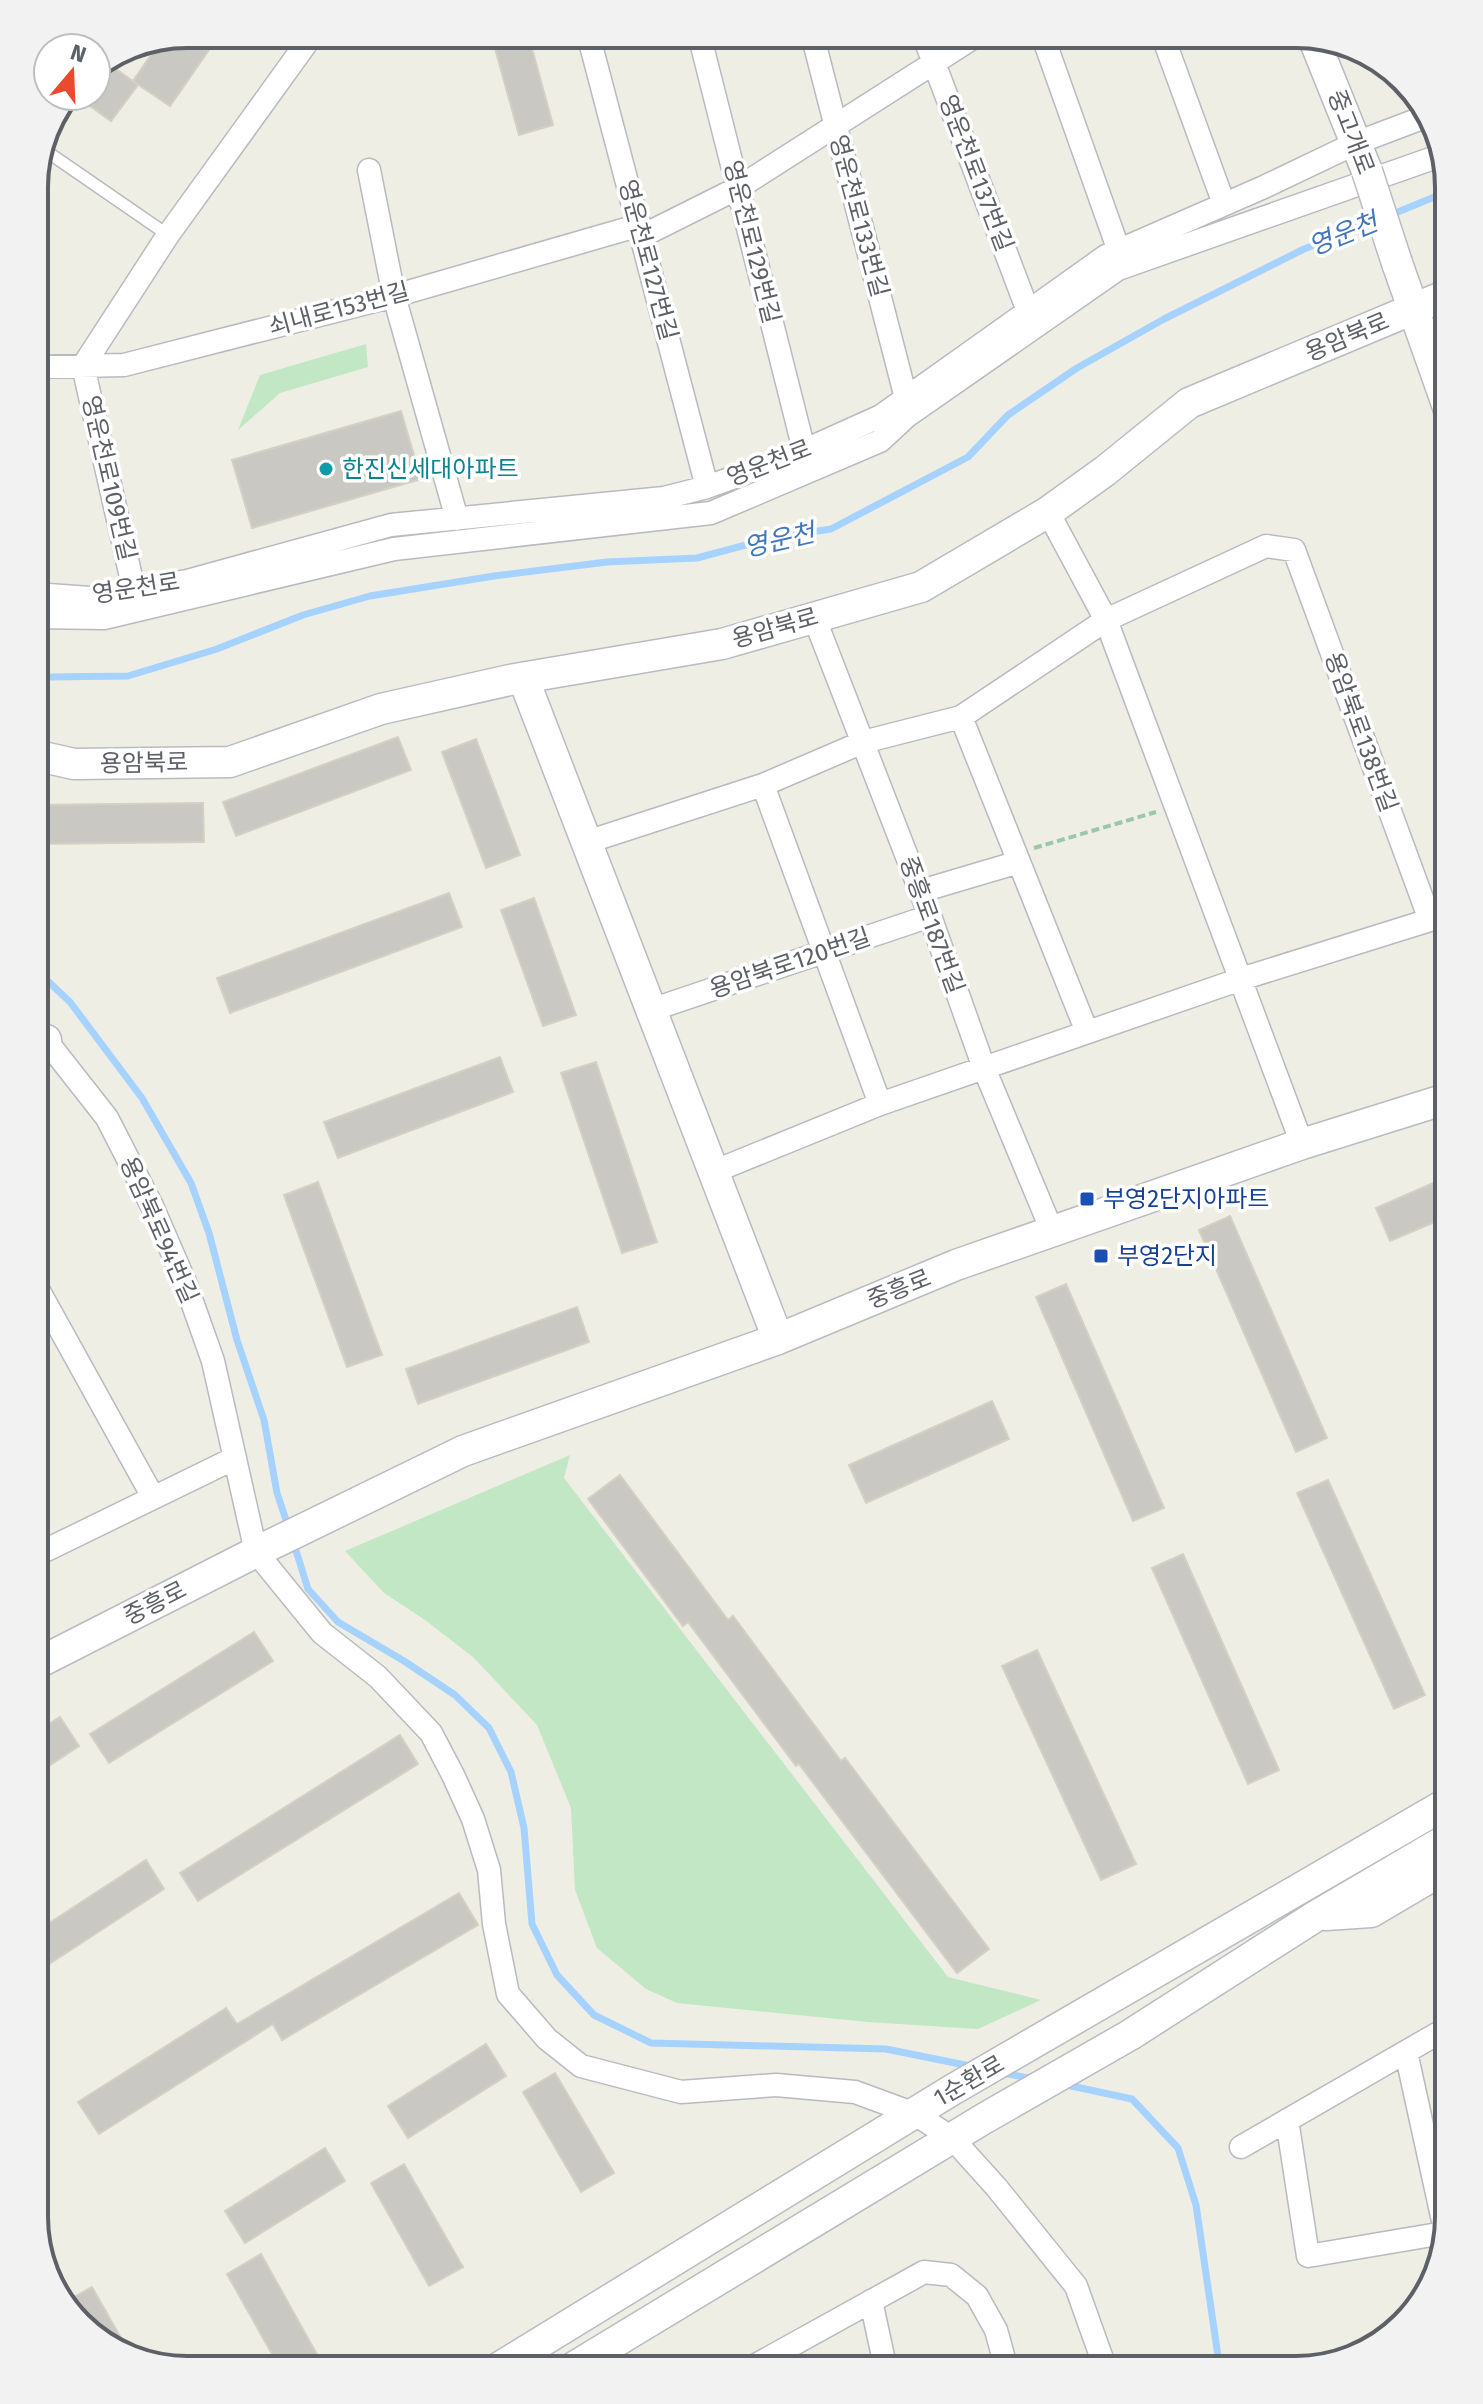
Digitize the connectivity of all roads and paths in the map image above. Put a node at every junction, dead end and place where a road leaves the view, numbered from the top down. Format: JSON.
{"nodes":[{"id":1,"x":303,"y":48,"type":"edge"},
{"id":2,"x":592,"y":48,"type":"edge"},
{"id":3,"x":703,"y":48,"type":"edge"},
{"id":4,"x":816,"y":48,"type":"edge"},
{"id":5,"x":929,"y":48,"type":"edge"},
{"id":6,"x":956,"y":48,"type":"edge"},
{"id":7,"x":1047,"y":48,"type":"edge"},
{"id":8,"x":1167,"y":48,"type":"edge"},
{"id":9,"x":1318,"y":50,"type":"edge"},
{"id":10,"x":934,"y":61,"type":"junction"},
{"id":11,"x":1419,"y":122,"type":"edge"},
{"id":12,"x":835,"y":125,"type":"junction"},
{"id":13,"x":52,"y":155,"type":"edge"},
{"id":14,"x":1362,"y":157,"type":"junction"},
{"id":15,"x":1432,"y":159,"type":"edge"},
{"id":16,"x":369,"y":170,"type":"dead end"},
{"id":17,"x":738,"y":188,"type":"junction"},
{"id":18,"x":1224,"y":204,"type":"junction"},
{"id":19,"x":641,"y":230,"type":"junction"},
{"id":20,"x":168,"y":235,"type":"junction"},
{"id":21,"x":1119,"y":251,"type":"junction"},
{"id":22,"x":394,"y":296,"type":"junction"},
{"id":23,"x":1435,"y":300,"type":"edge"},
{"id":24,"x":1413,"y":310,"type":"junction"},
{"id":25,"x":1028,"y":311,"type":"junction"},
{"id":26,"x":83,"y":366,"type":"junction"},
{"id":27,"x":48,"y":367,"type":"edge"},
{"id":28,"x":1435,"y":371,"type":"edge"},
{"id":29,"x":906,"y":398,"type":"junction"},
{"id":30,"x":804,"y":450,"type":"junction"},
{"id":31,"x":707,"y":487,"type":"junction"},
{"id":32,"x":1048,"y":512,"type":"junction"},
{"id":33,"x":457,"y":519,"type":"junction"},
{"id":34,"x":134,"y":590,"type":"junction"},
{"id":35,"x":48,"y":595,"type":"edge"},
{"id":36,"x":48,"y":617,"type":"edge"},
{"id":37,"x":814,"y":617,"type":"junction"},
{"id":38,"x":1106,"y":620,"type":"junction"},
{"id":39,"x":524,"y":680,"type":"junction"},
{"id":40,"x":961,"y":717,"type":"junction"},
{"id":41,"x":863,"y":742,"type":"junction"},
{"id":42,"x":48,"y":758,"type":"edge"},
{"id":43,"x":763,"y":785,"type":"junction"},
{"id":44,"x":1176,"y":806,"type":"junction"},
{"id":45,"x":587,"y":842,"type":"junction"},
{"id":46,"x":1018,"y":858,"type":"junction"},
{"id":47,"x":921,"y":891,"type":"junction"},
{"id":48,"x":930,"y":916,"type":"junction"},
{"id":49,"x":824,"y":951,"type":"junction"},
{"id":50,"x":1241,"y":979,"type":"junction"},
{"id":51,"x":651,"y":1010,"type":"junction"},
{"id":52,"x":1087,"y":1032,"type":"junction"},
{"id":53,"x":48,"y":1049,"type":"edge"},
{"id":54,"x":984,"y":1068,"type":"junction"},
{"id":55,"x":1435,"y":1102,"type":"edge"},
{"id":56,"x":880,"y":1104,"type":"junction"},
{"id":57,"x":1302,"y":1144,"type":"junction"},
{"id":58,"x":713,"y":1172,"type":"junction"},
{"id":59,"x":1052,"y":1231,"type":"junction"},
{"id":60,"x":48,"y":1307,"type":"edge"},
{"id":61,"x":778,"y":1339,"type":"junction"},
{"id":62,"x":235,"y":1458,"type":"junction"},
{"id":63,"x":153,"y":1497,"type":"junction"},
{"id":64,"x":266,"y":1546,"type":"junction"},
{"id":65,"x":48,"y":1548,"type":"edge"},
{"id":66,"x":48,"y":1658,"type":"edge"},
{"id":67,"x":1435,"y":1786,"type":"edge"},
{"id":68,"x":1435,"y":1810,"type":"edge"},
{"id":69,"x":1435,"y":1846,"type":"edge"},
{"id":70,"x":1435,"y":1874,"type":"edge"},
{"id":71,"x":1259,"y":1910,"type":"junction"},
{"id":72,"x":1316,"y":1916,"type":"junction"},
{"id":73,"x":1435,"y":2035,"type":"edge"},
{"id":74,"x":1406,"y":2052,"type":"junction"},
{"id":75,"x":915,"y":2114,"type":"junction"},
{"id":76,"x":1287,"y":2120,"type":"junction"},
{"id":77,"x":952,"y":2138,"type":"junction"},
{"id":78,"x":1241,"y":2147,"type":"dead end"},
{"id":79,"x":1435,"y":2186,"type":"edge"},
{"id":80,"x":1433,"y":2234,"type":"edge"},
{"id":81,"x":871,"y":2301,"type":"junction"},
{"id":82,"x":518,"y":2356,"type":"edge"},
{"id":83,"x":592,"y":2356,"type":"edge"},
{"id":84,"x":774,"y":2356,"type":"edge"},
{"id":85,"x":883,"y":2356,"type":"edge"},
{"id":86,"x":1003,"y":2356,"type":"edge"},
{"id":87,"x":1101,"y":2356,"type":"edge"}],
"edges":[{"from":1,"to":20,"type":"street"},
{"from":2,"to":19,"type":"street","name":"영운천로127번길"},
{"from":3,"to":17,"type":"street","name":"영운천로129번길"},
{"from":4,"to":12,"type":"street","name":"영운천로133번길"},
{"from":5,"to":10,"type":"street","name":"영운천로137번길"},
{"from":6,"to":10,"type":"street","name":"쇠내로153번길"},
{"from":7,"to":21,"type":"street"},
{"from":8,"to":18,"type":"street"},
{"from":9,"to":14,"type":"street","name":"중고개로"},
{"from":10,"to":12,"type":"street","name":"쇠내로153번길"},
{"from":10,"to":25,"type":"street","name":"영운천로137번길"},
{"from":11,"to":14,"type":"street","name":"영운천로"},
{"from":12,"to":17,"type":"street","name":"쇠내로153번길"},
{"from":12,"to":29,"type":"street","name":"영운천로133번길"},
{"from":13,"to":20,"type":"lane"},
{"from":14,"to":18,"type":"street","name":"영운천로"},
{"from":14,"to":24,"type":"street","name":"중고개로","bridge":true},
{"from":15,"to":36,"type":"street"},
{"from":16,"to":22,"type":"street"},
{"from":17,"to":19,"type":"street","name":"쇠내로153번길"},
{"from":17,"to":30,"type":"street","name":"영운천로129번길"},
{"from":18,"to":21,"type":"street","name":"영운천로"},
{"from":19,"to":22,"type":"street","name":"쇠내로153번길"},
{"from":19,"to":31,"type":"street","name":"영운천로127번길"},
{"from":20,"to":26,"type":"street"},
{"from":21,"to":25,"type":"street","name":"영운천로"},
{"from":22,"to":26,"type":"street","name":"쇠내로153번길"},
{"from":22,"to":33,"type":"street"},
{"from":23,"to":24,"type":"street","name":"용암북로"},
{"from":24,"to":28,"type":"street","name":"중고개로"},
{"from":24,"to":32,"type":"street","name":"용암북로"},
{"from":25,"to":29,"type":"street","name":"영운천로"},
{"from":26,"to":27,"type":"street","name":"쇠내로153번길"},
{"from":26,"to":34,"type":"street","name":"영운천로109번길"},
{"from":29,"to":30,"type":"street","name":"영운천로"},
{"from":30,"to":31,"type":"street","name":"영운천로"},
{"from":31,"to":33,"type":"street","name":"영운천로"},
{"from":32,"to":37,"type":"street","name":"용암북로"},
{"from":32,"to":38,"type":"street"},
{"from":33,"to":34,"type":"street","name":"영운천로"},
{"from":34,"to":35,"type":"street","name":"영운천로"},
{"from":37,"to":39,"type":"street","name":"용암북로"},
{"from":37,"to":41,"type":"street","name":"중흥로187번길"},
{"from":38,"to":40,"type":"street","name":"용암북로138번길"},
{"from":38,"to":44,"type":"street"},
{"from":38,"to":50,"type":"street","name":"용암북로138번길"},
{"from":39,"to":42,"type":"street","name":"용암북로"},
{"from":39,"to":45,"type":"street"},
{"from":40,"to":41,"type":"street","name":"용암북로138번길"},
{"from":40,"to":46,"type":"street"},
{"from":41,"to":43,"type":"street","name":"용암북로138번길"},
{"from":41,"to":47,"type":"street","name":"중흥로187번길"},
{"from":43,"to":45,"type":"street","name":"용암북로138번길"},
{"from":43,"to":49,"type":"street"},
{"from":44,"to":46,"type":"path"},
{"from":44,"to":50,"type":"street"},
{"from":45,"to":51,"type":"street"},
{"from":46,"to":47,"type":"street"},
{"from":46,"to":52,"type":"street"},
{"from":47,"to":48,"type":"street","name":"중흥로187번길"},
{"from":48,"to":49,"type":"street","name":"용암북로120번길"},
{"from":48,"to":54,"type":"street","name":"중흥로187번길"},
{"from":49,"to":51,"type":"street","name":"용암북로120번길"},
{"from":49,"to":56,"type":"street"},
{"from":50,"to":52,"type":"street","name":"용암북로138번길"},
{"from":50,"to":57,"type":"street"},
{"from":51,"to":58,"type":"street"},
{"from":52,"to":54,"type":"street","name":"용암북로138번길"},
{"from":53,"to":62,"type":"street","name":"용암북로94번길"},
{"from":54,"to":56,"type":"street"},
{"from":54,"to":59,"type":"street","name":"중흥로187번길"},
{"from":55,"to":57,"type":"street","name":"중흥로"},
{"from":56,"to":58,"type":"street"},
{"from":57,"to":59,"type":"street","name":"중흥로"},
{"from":58,"to":61,"type":"street"},
{"from":59,"to":61,"type":"street","name":"중흥로"},
{"from":60,"to":63,"type":"street"},
{"from":61,"to":64,"type":"street","name":"중흥로"},
{"from":62,"to":63,"type":"street"},
{"from":62,"to":64,"type":"street","name":"용암북로94번길"},
{"from":63,"to":65,"type":"street"},
{"from":64,"to":66,"type":"street","name":"중흥로"},
{"from":64,"to":75,"type":"street"},
{"from":67,"to":71,"type":"street"},
{"from":68,"to":71,"type":"street","name":"1순환로"},
{"from":69,"to":72,"type":"street","name":"1순환로"},
{"from":70,"to":72,"type":"street"},
{"from":71,"to":75,"type":"street","name":"1순환로"},
{"from":72,"to":77,"type":"street","name":"1순환로"},
{"from":73,"to":74,"type":"street"},
{"from":74,"to":76,"type":"street"},
{"from":74,"to":79,"type":"street"},
{"from":75,"to":77,"type":"street"},
{"from":75,"to":82,"type":"street","name":"1순환로"},
{"from":76,"to":78,"type":"street"},
{"from":76,"to":80,"type":"street"},
{"from":77,"to":83,"type":"street","name":"1순환로"},
{"from":77,"to":87,"type":"street"},
{"from":81,"to":84,"type":"street"},
{"from":81,"to":85,"type":"street"},
{"from":81,"to":86,"type":"street"}]}
